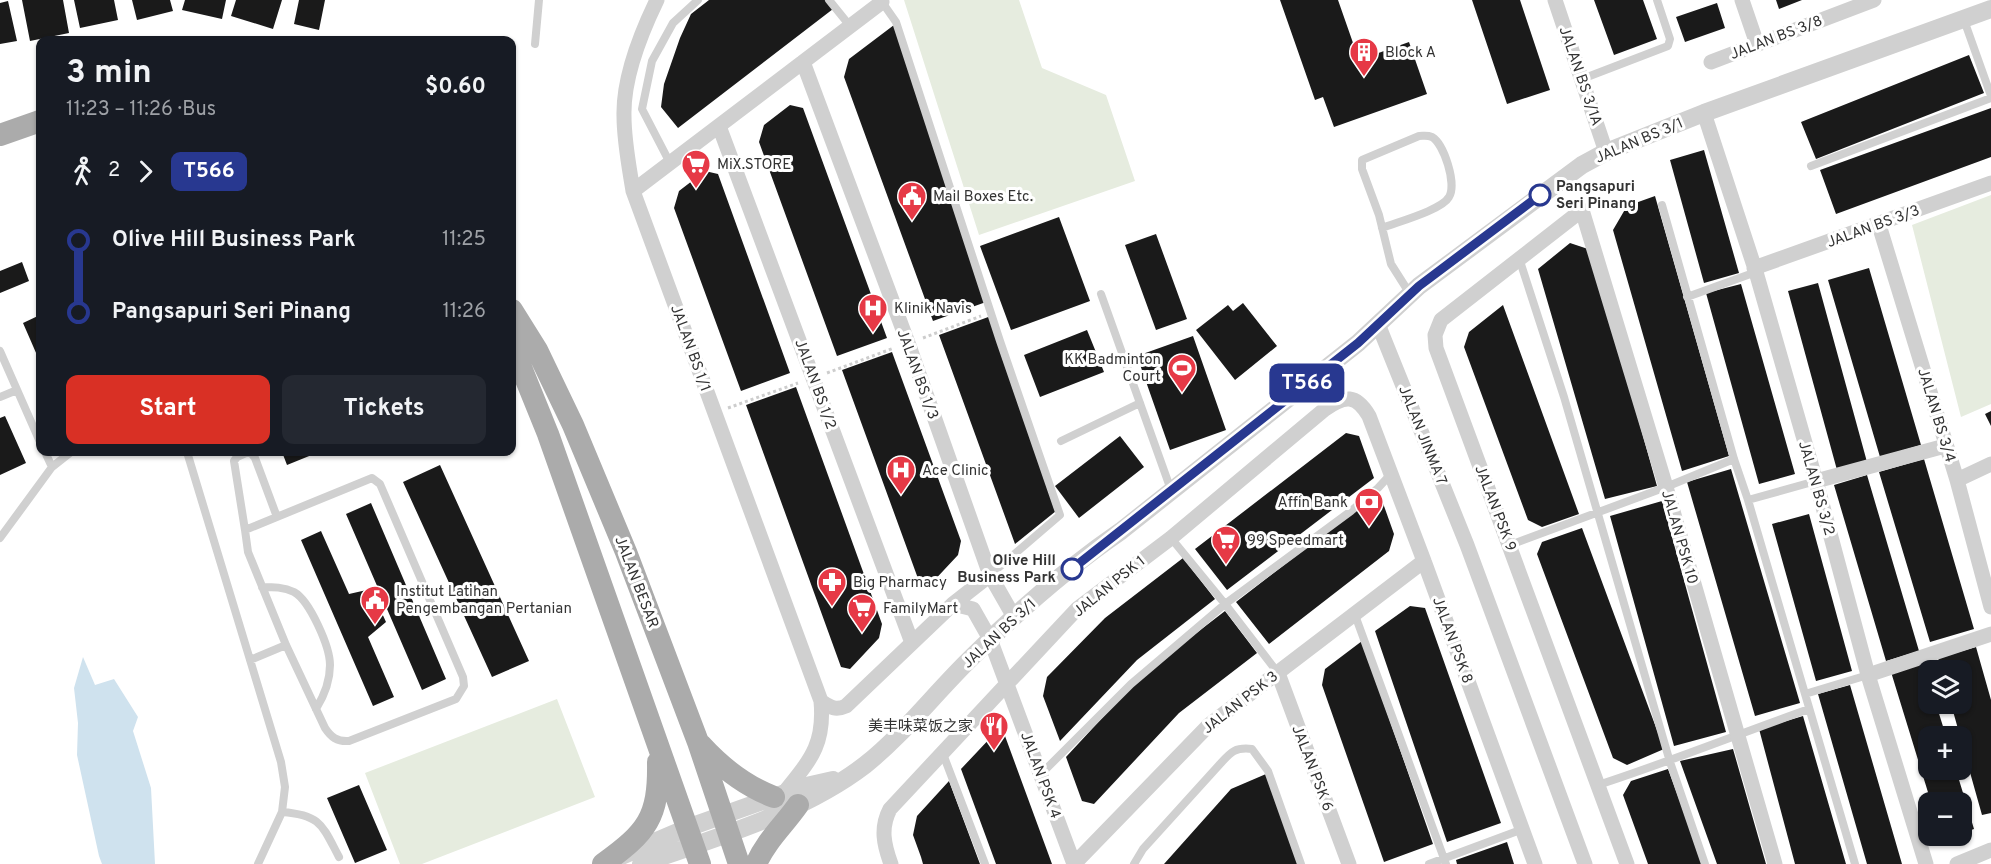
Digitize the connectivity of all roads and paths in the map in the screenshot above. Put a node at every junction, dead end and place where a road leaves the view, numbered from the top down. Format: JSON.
{"nodes":[{"id":1,"x":539,"y":0,"type":"edge"},
{"id":2,"x":657,"y":0,"type":"edge"},
{"id":3,"x":698,"y":0,"type":"edge"},
{"id":4,"x":829,"y":0,"type":"edge"},
{"id":5,"x":1555,"y":0,"type":"edge"},
{"id":6,"x":1657,"y":0,"type":"edge"},
{"id":7,"x":1742,"y":0,"type":"edge"},
{"id":8,"x":1874,"y":0,"type":"edge"},
{"id":9,"x":882,"y":2,"type":"joint"},
{"id":10,"x":1991,"y":9,"type":"edge"},
{"id":11,"x":1963,"y":19,"type":"junction"},
{"id":12,"x":850,"y":27,"type":"junction"},
{"id":13,"x":534,"y":44,"type":"dead end"},
{"id":14,"x":1757,"y":44,"type":"junction"},
{"id":15,"x":803,"y":62,"type":"junction"},
{"id":16,"x":1711,"y":62,"type":"dead end"},
{"id":17,"x":1582,"y":79,"type":"junction"},
{"id":18,"x":1991,"y":97,"type":"edge"},
{"id":19,"x":1704,"y":113,"type":"junction"},
{"id":20,"x":36,"y":122,"type":"edge"},
{"id":21,"x":719,"y":126,"type":"junction"},
{"id":22,"x":0,"y":135,"type":"edge"},
{"id":23,"x":1606,"y":152,"type":"junction"},
{"id":24,"x":670,"y":163,"type":"junction"},
{"id":25,"x":1811,"y":166,"type":"dead end"},
{"id":26,"x":1991,"y":183,"type":"edge"},
{"id":27,"x":633,"y":190,"type":"junction"},
{"id":28,"x":1662,"y":205,"type":"dead end"},
{"id":29,"x":1582,"y":210,"type":"joint"},
{"id":30,"x":1879,"y":225,"type":"junction"},
{"id":31,"x":1382,"y":228,"type":"junction"},
{"id":32,"x":1519,"y":258,"type":"junction"},
{"id":33,"x":1755,"y":270,"type":"junction"},
{"id":34,"x":1101,"y":294,"type":"dead end"},
{"id":35,"x":1411,"y":295,"type":"junction"},
{"id":36,"x":1687,"y":297,"type":"junction"},
{"id":37,"x":991,"y":313,"type":"junction"},
{"id":38,"x":516,"y":316,"type":"edge"},
{"id":39,"x":1378,"y":324,"type":"junction"},
{"id":40,"x":908,"y":343,"type":"junction"},
{"id":41,"x":0,"y":351,"type":"edge"},
{"id":42,"x":516,"y":355,"type":"edge"},
{"id":43,"x":847,"y":365,"type":"dead end"},
{"id":44,"x":797,"y":383,"type":"dead end"},
{"id":45,"x":17,"y":390,"type":"junction"},
{"id":46,"x":0,"y":397,"type":"edge"},
{"id":47,"x":743,"y":403,"type":"dead end"},
{"id":48,"x":1140,"y":403,"type":"junction"},
{"id":49,"x":1369,"y":416,"type":"joint"},
{"id":50,"x":36,"y":433,"type":"edge"},
{"id":51,"x":1061,"y":441,"type":"dead end"},
{"id":52,"x":1946,"y":446,"type":"junction"},
{"id":53,"x":47,"y":456,"type":"edge"},
{"id":54,"x":66,"y":456,"type":"edge"},
{"id":55,"x":188,"y":456,"type":"edge"},
{"id":56,"x":239,"y":456,"type":"edge"},
{"id":57,"x":253,"y":456,"type":"edge"},
{"id":58,"x":1734,"y":459,"type":"junction"},
{"id":59,"x":1991,"y":464,"type":"edge"},
{"id":60,"x":52,"y":467,"type":"junction"},
{"id":61,"x":1391,"y":474,"type":"junction"},
{"id":62,"x":1957,"y":480,"type":"junction"},
{"id":63,"x":1816,"y":482,"type":"junction"},
{"id":64,"x":1666,"y":487,"type":"junction"},
{"id":65,"x":1171,"y":491,"type":"junction"},
{"id":66,"x":1748,"y":500,"type":"junction"},
{"id":67,"x":1598,"y":513,"type":"junction"},
{"id":68,"x":277,"y":517,"type":"junction"},
{"id":69,"x":245,"y":530,"type":"junction"},
{"id":70,"x":1170,"y":537,"type":"junction"},
{"id":71,"x":0,"y":538,"type":"edge"},
{"id":72,"x":1510,"y":544,"type":"junction"},
{"id":73,"x":1424,"y":561,"type":"junction"},
{"id":74,"x":1986,"y":568,"type":"edge"},
{"id":75,"x":990,"y":575,"type":"junction"},
{"id":76,"x":262,"y":586,"type":"junction"},
{"id":77,"x":953,"y":604,"type":"junction"},
{"id":78,"x":1225,"y":604,"type":"junction"},
{"id":79,"x":1991,"y":607,"type":"edge"},
{"id":80,"x":1355,"y":615,"type":"junction"},
{"id":81,"x":1014,"y":617,"type":"junction"},
{"id":82,"x":1991,"y":634,"type":"edge"},
{"id":83,"x":990,"y":639,"type":"junction"},
{"id":84,"x":912,"y":643,"type":"junction"},
{"id":85,"x":286,"y":645,"type":"junction"},
{"id":86,"x":250,"y":660,"type":"junction"},
{"id":87,"x":1278,"y":673,"type":"junction"},
{"id":88,"x":1868,"y":675,"type":"junction"},
{"id":89,"x":1008,"y":685,"type":"junction"},
{"id":90,"x":1805,"y":694,"type":"junction"},
{"id":91,"x":821,"y":701,"type":"junction"},
{"id":92,"x":316,"y":709,"type":"junction"},
{"id":93,"x":1809,"y":709,"type":"junction"},
{"id":94,"x":1737,"y":734,"type":"junction"},
{"id":95,"x":698,"y":741,"type":"junction"},
{"id":96,"x":658,"y":743,"type":"junction"},
{"id":97,"x":943,"y":754,"type":"junction"},
{"id":98,"x":1670,"y":762,"type":"junction"},
{"id":99,"x":1041,"y":774,"type":"junction"},
{"id":100,"x":1598,"y":785,"type":"junction"},
{"id":101,"x":786,"y":798,"type":"junction"},
{"id":102,"x":282,"y":812,"type":"junction"},
{"id":103,"x":725,"y":825,"type":"junction"},
{"id":104,"x":1523,"y":829,"type":"junction"},
{"id":105,"x":693,"y":846,"type":"edge"},
{"id":106,"x":1991,"y":850,"type":"edge"},
{"id":107,"x":339,"y":857,"type":"dead end"},
{"id":108,"x":1445,"y":861,"type":"edge"},
{"id":109,"x":258,"y":864,"type":"edge"},
{"id":110,"x":603,"y":864,"type":"edge"},
{"id":111,"x":641,"y":864,"type":"edge"},
{"id":112,"x":739,"y":864,"type":"edge"},
{"id":113,"x":756,"y":864,"type":"edge"},
{"id":114,"x":891,"y":864,"type":"edge"},
{"id":115,"x":985,"y":864,"type":"edge"},
{"id":116,"x":1074,"y":864,"type":"edge"},
{"id":117,"x":1134,"y":864,"type":"edge"},
{"id":118,"x":1301,"y":864,"type":"edge"},
{"id":119,"x":1349,"y":864,"type":"edge"},
{"id":120,"x":1429,"y":864,"type":"edge"},
{"id":121,"x":1535,"y":864,"type":"edge"},
{"id":122,"x":1586,"y":864,"type":"edge"},
{"id":123,"x":1627,"y":864,"type":"edge"},
{"id":124,"x":1705,"y":864,"type":"edge"},
{"id":125,"x":1774,"y":864,"type":"edge"},
{"id":126,"x":1855,"y":864,"type":"edge"},
{"id":127,"x":1926,"y":864,"type":"edge"},
{"id":128,"x":1957,"y":864,"type":"edge"}],
"edges":[{"from":1,"to":13,"type":"lane"},
{"from":2,"to":27,"type":"street","name":"JALAN BS 1/1"},
{"from":3,"to":24,"type":"lane"},
{"from":4,"to":12,"type":"lane"},
{"from":5,"to":17,"type":"street","name":"JALAN BS 3/1A"},
{"from":6,"to":17,"type":"lane"},
{"from":7,"to":14,"type":"street"},
{"from":8,"to":14,"type":"street","name":"JALAN BS 3/8"},
{"from":9,"to":12,"type":"street"},
{"from":9,"to":37,"type":"lane"},
{"from":10,"to":11,"type":"street","name":"JALAN BS 3/1"},
{"from":11,"to":18,"type":"lane"},
{"from":11,"to":19,"type":"street","name":"JALAN BS 3/1"},
{"from":12,"to":15,"type":"street"},
{"from":14,"to":16,"type":"street","name":"JALAN BS 3/8"},
{"from":15,"to":21,"type":"street"},
{"from":15,"to":40,"type":"street","name":"JALAN BS 1/3"},
{"from":17,"to":23,"type":"street","name":"JALAN BS 3/1A"},
{"from":18,"to":25,"type":"lane"},
{"from":19,"to":23,"type":"street","name":"JALAN BS 3/1"},
{"from":19,"to":33,"type":"street","name":"JALAN BS 3/2"},
{"from":20,"to":22,"type":"main road"},
{"from":21,"to":24,"type":"street"},
{"from":21,"to":84,"type":"street","name":"JALAN BS 1/2"},
{"from":23,"to":35,"type":"street","name":"JALAN BS 3/1"},
{"from":24,"to":27,"type":"street"},
{"from":26,"to":30,"type":"street","name":"JALAN BS 3/3"},
{"from":27,"to":91,"type":"street","name":"JALAN BS 1/1"},
{"from":28,"to":36,"type":"lane"},
{"from":29,"to":32,"type":"street","name":"JALAN PSK 9"},
{"from":29,"to":64,"type":"street","name":"JALAN PSK 10"},
{"from":30,"to":33,"type":"street","name":"JALAN BS 3/3"},
{"from":30,"to":52,"type":"street","name":"JALAN BS 3/4"},
{"from":31,"to":31,"type":"lane"},
{"from":31,"to":35,"type":"lane"},
{"from":32,"to":67,"type":"lane"},
{"from":32,"to":72,"type":"street","name":"JALAN PSK 9"},
{"from":33,"to":36,"type":"lane"},
{"from":33,"to":63,"type":"street","name":"JALAN BS 3/2"},
{"from":34,"to":48,"type":"lane"},
{"from":35,"to":39,"type":"street","name":"JALAN BS 3/1"},
{"from":36,"to":58,"type":"lane"},
{"from":37,"to":40,"type":"path"},
{"from":37,"to":75,"type":"lane"},
{"from":38,"to":95,"type":"main road","name":"JALAN BESAR"},
{"from":39,"to":65,"type":"street","name":"JALAN BS 3/1"},
{"from":39,"to":122,"type":"street","name":"JALAN JINMA 7"},
{"from":40,"to":43,"type":"path"},
{"from":40,"to":75,"type":"street","name":"JALAN BS 1/3"},
{"from":41,"to":45,"type":"lane"},
{"from":42,"to":96,"type":"main road"},
{"from":44,"to":47,"type":"path"},
{"from":45,"to":46,"type":"lane"},
{"from":45,"to":50,"type":"lane"},
{"from":48,"to":51,"type":"lane"},
{"from":48,"to":65,"type":"lane"},
{"from":49,"to":61,"type":"street","name":"JALAN PSK 8"},
{"from":49,"to":70,"type":"street","name":"JALAN PSK 1"},
{"from":52,"to":62,"type":"street","name":"JALAN BS 3/4"},
{"from":52,"to":63,"type":"street"},
{"from":53,"to":60,"type":"lane"},
{"from":54,"to":60,"type":"lane"},
{"from":55,"to":86,"type":"lane"},
{"from":56,"to":69,"type":"lane"},
{"from":57,"to":68,"type":"lane"},
{"from":58,"to":64,"type":"lane"},
{"from":58,"to":66,"type":"lane"},
{"from":59,"to":62,"type":"street"},
{"from":60,"to":71,"type":"lane"},
{"from":61,"to":73,"type":"street","name":"JALAN PSK 8"},
{"from":61,"to":78,"type":"lane"},
{"from":62,"to":74,"type":"street","name":"JALAN BS 3/4"},
{"from":63,"to":66,"type":"lane"},
{"from":63,"to":88,"type":"street","name":"JALAN BS 3/2"},
{"from":64,"to":67,"type":"lane"},
{"from":64,"to":94,"type":"street","name":"JALAN PSK 10"},
{"from":65,"to":81,"type":"street","name":"JALAN BS 3/1"},
{"from":66,"to":90,"type":"lane"},
{"from":67,"to":72,"type":"lane"},
{"from":67,"to":98,"type":"lane"},
{"from":68,"to":69,"type":"lane"},
{"from":68,"to":92,"type":"lane"},
{"from":69,"to":76,"type":"lane"},
{"from":70,"to":78,"type":"lane"},
{"from":70,"to":89,"type":"street","name":"JALAN PSK 1"},
{"from":72,"to":100,"type":"street","name":"JALAN PSK 9"},
{"from":73,"to":80,"type":"street","name":"JALAN PSK 3"},
{"from":73,"to":104,"type":"street","name":"JALAN PSK 8"},
{"from":74,"to":79,"type":"street","name":"JALAN BS 3/4"},
{"from":75,"to":77,"type":"street"},
{"from":75,"to":81,"type":"street","name":"JALAN BS 1/3"},
{"from":76,"to":85,"type":"lane"},
{"from":76,"to":92,"type":"lane"},
{"from":77,"to":83,"type":"street","name":"JALAN PSK 4"},
{"from":77,"to":84,"type":"street"},
{"from":78,"to":87,"type":"lane"},
{"from":78,"to":99,"type":"lane"},
{"from":80,"to":87,"type":"street","name":"JALAN PSK 3"},
{"from":80,"to":108,"type":"lane"},
{"from":81,"to":83,"type":"street","name":"JALAN BS 3/1"},
{"from":82,"to":88,"type":"street"},
{"from":83,"to":89,"type":"street","name":"JALAN PSK 4"},
{"from":83,"to":101,"type":"street","name":"JALAN BS 3/1"},
{"from":84,"to":91,"type":"street"},
{"from":85,"to":86,"type":"lane"},
{"from":85,"to":92,"type":"lane"},
{"from":86,"to":102,"type":"lane"},
{"from":87,"to":116,"type":"street","name":"JALAN PSK 3"},
{"from":87,"to":119,"type":"street","name":"JALAN PSK 6"},
{"from":88,"to":90,"type":"lane"},
{"from":88,"to":127,"type":"street","name":"JALAN BS 3/2"},
{"from":89,"to":97,"type":"street","name":"JALAN PSK 1"},
{"from":89,"to":99,"type":"street","name":"JALAN PSK 4"},
{"from":90,"to":93,"type":"lane"},
{"from":91,"to":101,"type":"street","name":"JALAN BS 1/1"},
{"from":93,"to":94,"type":"lane"},
{"from":93,"to":126,"type":"lane"},
{"from":94,"to":98,"type":"lane"},
{"from":94,"to":125,"type":"street","name":"JALAN PSK 10"},
{"from":95,"to":101,"type":"main road"},
{"from":95,"to":103,"type":"main road","name":"JALAN BESAR"},
{"from":96,"to":105,"type":"main road"},
{"from":96,"to":110,"type":"main road"},
{"from":97,"to":114,"type":"street","name":"JALAN PSK 1"},
{"from":97,"to":115,"type":"lane"},
{"from":98,"to":100,"type":"lane"},
{"from":98,"to":124,"type":"lane"},
{"from":99,"to":116,"type":"street","name":"JALAN PSK 4"},
{"from":100,"to":123,"type":"street","name":"JALAN PSK 9"},
{"from":101,"to":103,"type":"street","name":"JALAN BS 3/1"},
{"from":101,"to":103,"type":"street","name":"JALAN BS 3/1"},
{"from":101,"to":113,"type":"main road"},
{"from":102,"to":107,"type":"lane"},
{"from":102,"to":109,"type":"lane"},
{"from":103,"to":105,"type":"street","name":"JALAN BS 3/1"},
{"from":103,"to":112,"type":"main road","name":"JALAN BESAR"},
{"from":104,"to":108,"type":"lane"},
{"from":104,"to":121,"type":"street","name":"JALAN PSK 8"},
{"from":105,"to":110,"type":"street"},
{"from":105,"to":111,"type":"street"},
{"from":106,"to":128,"type":"street"},
{"from":108,"to":120,"type":"lane"},
{"from":117,"to":118,"type":"lane"}]}
